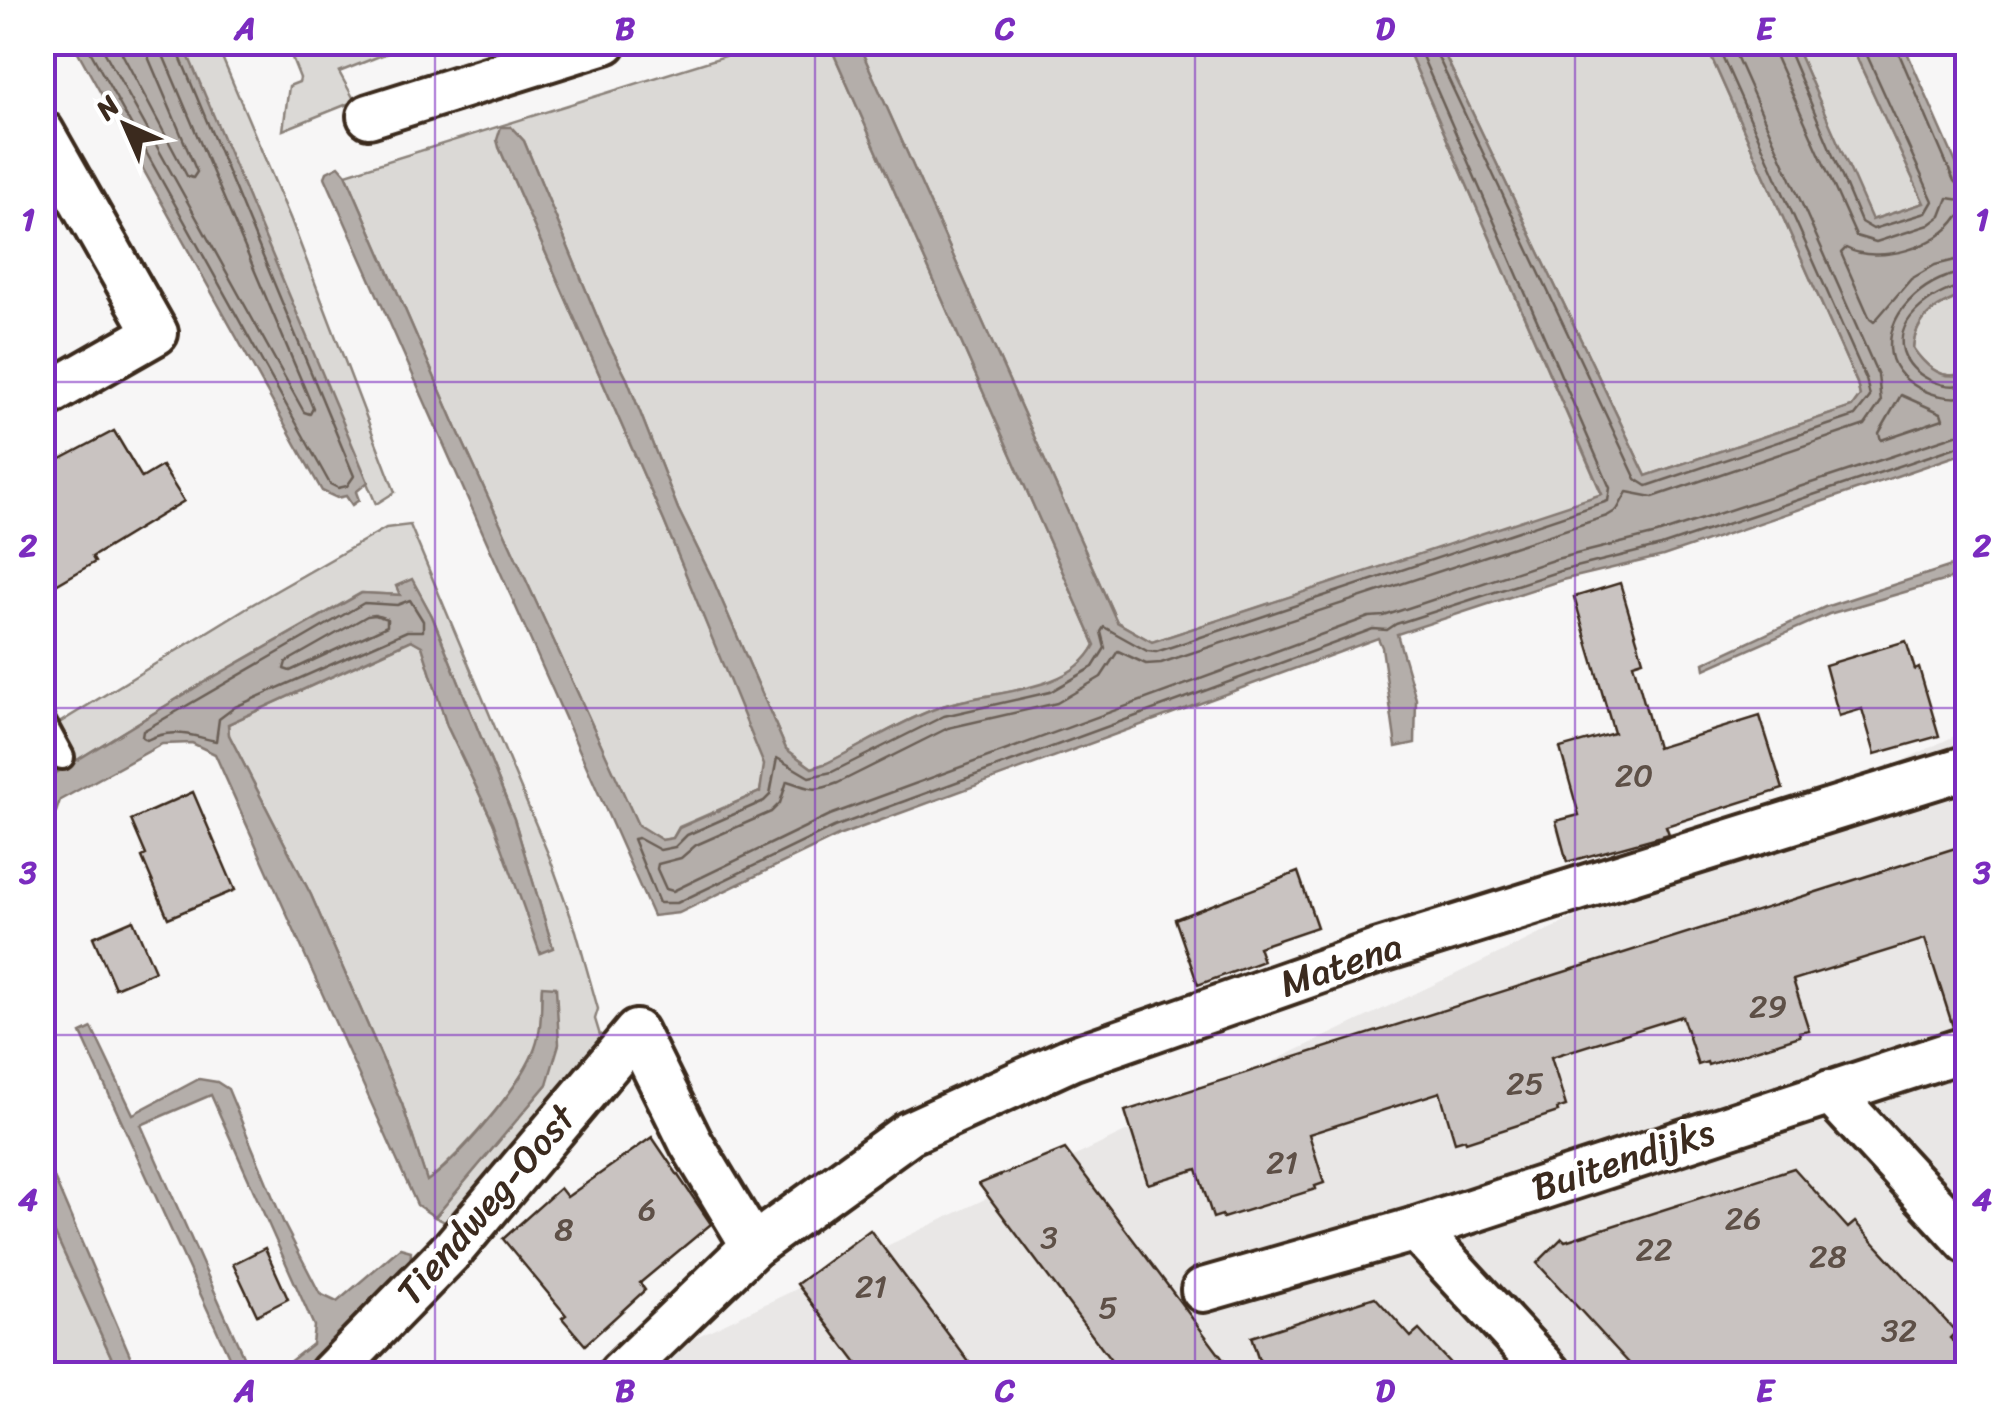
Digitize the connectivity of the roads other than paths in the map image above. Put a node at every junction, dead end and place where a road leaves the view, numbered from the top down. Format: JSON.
{"nodes":[{"id":1,"x":604,"y":42,"type":"edge"},
{"id":2,"x":370,"y":116,"type":"dead end"},
{"id":3,"x":42,"y":132,"type":"edge"},
{"id":4,"x":42,"y":398,"type":"edge"},
{"id":5,"x":42,"y":720,"type":"edge"},
{"id":6,"x":62,"y":757,"type":"dead end"},
{"id":7,"x":1968,"y":767,"type":"edge"},
{"id":8,"x":1968,"y":1048,"type":"edge"},
{"id":9,"x":1830,"y":1092,"type":"junction"},
{"id":10,"x":1416,"y":1229,"type":"junction"},
{"id":11,"x":1968,"y":1242,"type":"edge"},
{"id":12,"x":752,"y":1246,"type":"junction"},
{"id":13,"x":1203,"y":1290,"type":"dead end"},
{"id":14,"x":331,"y":1374,"type":"edge"},
{"id":15,"x":620,"y":1374,"type":"edge"},
{"id":16,"x":1550,"y":1374,"type":"edge"}],
"edges":[{"from":1,"to":2,"type":"street"},
{"from":3,"to":4,"type":"street"},
{"from":5,"to":6,"type":"lane"},
{"from":7,"to":12,"type":"street","name":"Matena"},
{"from":8,"to":9,"type":"street","name":"Buitendijks"},
{"from":9,"to":10,"type":"street","name":"Buitendijks"},
{"from":9,"to":11,"type":"street"},
{"from":10,"to":13,"type":"street","name":"Buitendijks"},
{"from":10,"to":16,"type":"street"},
{"from":12,"to":14,"type":"street","name":"Tiendweg-Oost"},
{"from":12,"to":15,"type":"street","name":"Matena"}]}
